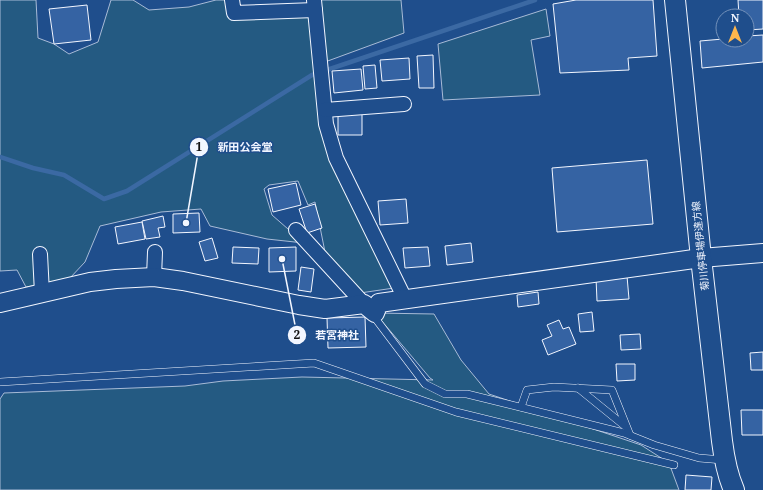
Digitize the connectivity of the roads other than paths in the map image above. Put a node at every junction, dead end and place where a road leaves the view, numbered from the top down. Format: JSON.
{"nodes":[{"id":1,"x":232,"y":0,"type":"edge"},
{"id":2,"x":675,"y":0,"type":"edge"},
{"id":3,"x":315,"y":5,"type":"edge"},
{"id":4,"x":404,"y":104,"type":"dead end"},
{"id":5,"x":325,"y":110,"type":"junction"},
{"id":6,"x":296,"y":230,"type":"dead end"},
{"id":7,"x":155,"y":252,"type":"dead end"},
{"id":8,"x":763,"y":253,"type":"edge"},
{"id":9,"x":40,"y":254,"type":"dead end"},
{"id":10,"x":701,"y":258,"type":"junction"},
{"id":11,"x":154,"y":277,"type":"junction"},
{"id":12,"x":42,"y":293,"type":"junction"},
{"id":13,"x":405,"y":299,"type":"junction"},
{"id":14,"x":0,"y":303,"type":"edge"},
{"id":15,"x":364,"y":304,"type":"junction"},
{"id":16,"x":0,"y":382,"type":"edge"},
{"id":17,"x":578,"y":388,"type":"junction"},
{"id":18,"x":521,"y":407,"type":"junction"},
{"id":19,"x":627,"y":428,"type":"junction"},
{"id":20,"x":630,"y":435,"type":"junction"},
{"id":21,"x":725,"y":460,"type":"junction"},
{"id":22,"x":674,"y":465,"type":"dead end"},
{"id":23,"x":734,"y":490,"type":"edge"}],
"edges":[{"from":1,"to":3,"type":"street"},
{"from":2,"to":10,"type":"main road","name":"菊川停車場伊達方線"},
{"from":3,"to":5,"type":"street"},
{"from":4,"to":5,"type":"street"},
{"from":5,"to":13,"type":"street"},
{"from":6,"to":15,"type":"street"},
{"from":7,"to":11,"type":"street"},
{"from":8,"to":10,"type":"street"},
{"from":9,"to":12,"type":"street"},
{"from":10,"to":13,"type":"street"},
{"from":10,"to":21,"type":"main road","name":"菊川停車場伊達方線"},
{"from":11,"to":12,"type":"street"},
{"from":11,"to":15,"type":"street"},
{"from":12,"to":14,"type":"street"},
{"from":13,"to":15,"type":"street"},
{"from":15,"to":18,"type":"lane"},
{"from":16,"to":22,"type":"lane"},
{"from":17,"to":18,"type":"lane"},
{"from":17,"to":19,"type":"lane"},
{"from":17,"to":19,"type":"lane"},
{"from":18,"to":20,"type":"lane"},
{"from":19,"to":20,"type":"lane"},
{"from":20,"to":21,"type":"lane"},
{"from":21,"to":23,"type":"main road","name":"菊川停車場伊達方線"}]}
